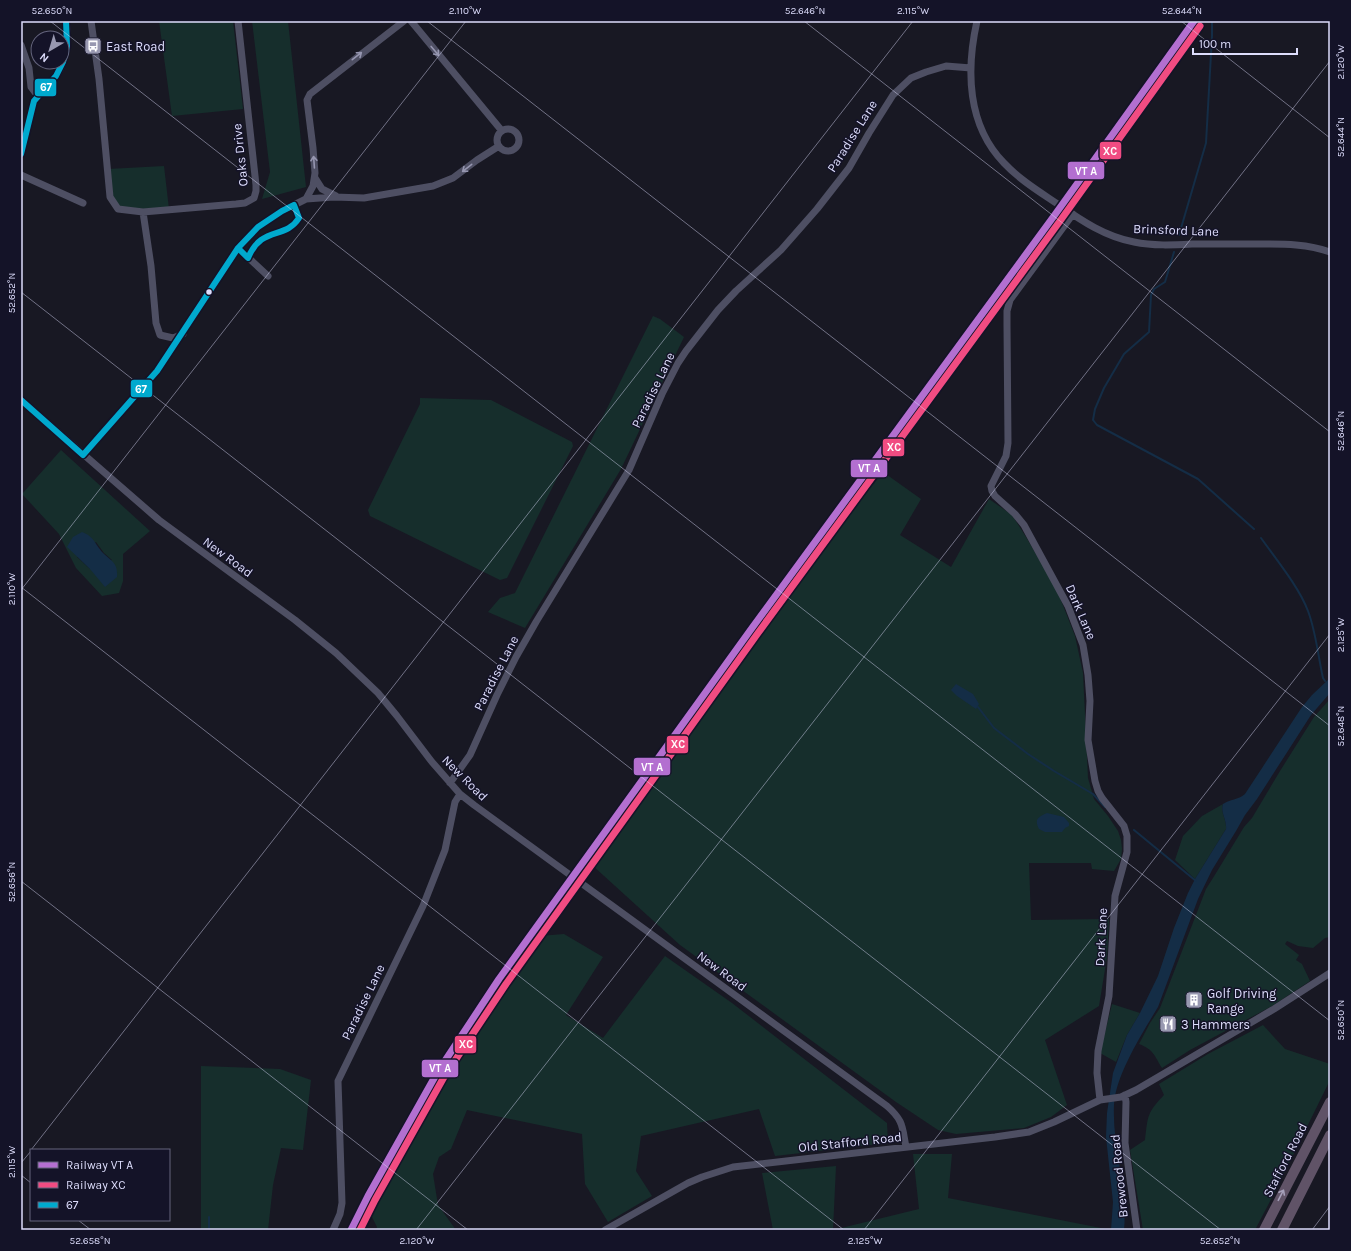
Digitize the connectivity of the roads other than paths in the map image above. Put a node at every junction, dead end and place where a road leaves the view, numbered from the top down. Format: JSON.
{"nodes":[{"id":1,"x":66,"y":21,"type":"edge"},
{"id":2,"x":91,"y":21,"type":"edge"},
{"id":3,"x":238,"y":21,"type":"edge"},
{"id":4,"x":404,"y":21,"type":"edge"},
{"id":5,"x":411,"y":21,"type":"edge"},
{"id":6,"x":977,"y":21,"type":"edge"},
{"id":7,"x":21,"y":45,"type":"edge"},
{"id":8,"x":971,"y":68,"type":"junction"},
{"id":9,"x":37,"y":95,"type":"junction"},
{"id":10,"x":502,"y":131,"type":"junction"},
{"id":11,"x":499,"y":146,"type":"junction"},
{"id":12,"x":21,"y":154,"type":"edge"},
{"id":13,"x":21,"y":175,"type":"edge"},
{"id":14,"x":315,"y":178,"type":"junction"},
{"id":15,"x":338,"y":197,"type":"junction"},
{"id":16,"x":306,"y":199,"type":"junction"},
{"id":17,"x":83,"y":203,"type":"dead end"},
{"id":18,"x":143,"y":212,"type":"junction"},
{"id":19,"x":1074,"y":214,"type":"junction"},
{"id":20,"x":238,"y":248,"type":"junction"},
{"id":21,"x":1330,"y":252,"type":"edge"},
{"id":22,"x":268,"y":276,"type":"dead end"},
{"id":23,"x":183,"y":333,"type":"junction"},
{"id":24,"x":21,"y":400,"type":"edge"},
{"id":25,"x":83,"y":455,"type":"junction"},
{"id":26,"x":450,"y":783,"type":"junction"},
{"id":27,"x":460,"y":794,"type":"junction"},
{"id":28,"x":1330,"y":973,"type":"edge"},
{"id":29,"x":1123,"y":1096,"type":"junction"},
{"id":30,"x":1103,"y":1100,"type":"junction"},
{"id":31,"x":1330,"y":1102,"type":"edge"},
{"id":32,"x":1330,"y":1135,"type":"edge"},
{"id":33,"x":906,"y":1147,"type":"junction"},
{"id":34,"x":333,"y":1230,"type":"edge"},
{"id":35,"x":605,"y":1230,"type":"edge"},
{"id":36,"x":1137,"y":1230,"type":"edge"},
{"id":37,"x":1264,"y":1230,"type":"edge"},
{"id":38,"x":1282,"y":1230,"type":"edge"}],
"edges":[{"from":1,"to":9,"type":"street"},
{"from":2,"to":18,"type":"street","name":"Oaks Drive"},
{"from":3,"to":18,"type":"street","name":"Oaks Drive"},
{"from":14,"to":4,"type":"street","one_way":true},
{"from":5,"to":10,"type":"street","one_way":true},
{"from":6,"to":8,"type":"street","name":"Brinsford Lane"},
{"from":7,"to":9,"type":"street"},
{"from":8,"to":19,"type":"street","name":"Brinsford Lane"},
{"from":8,"to":26,"type":"street","name":"Paradise Lane"},
{"from":9,"to":12,"type":"street"},
{"from":10,"to":11,"type":"street"},
{"from":10,"to":11,"type":"street"},
{"from":11,"to":15,"type":"street","one_way":true},
{"from":13,"to":17,"type":"street"},
{"from":14,"to":15,"type":"street"},
{"from":14,"to":16,"type":"street"},
{"from":15,"to":16,"type":"street"},
{"from":16,"to":20,"type":"street"},
{"from":18,"to":23,"type":"street"},
{"from":19,"to":21,"type":"street","name":"Brinsford Lane"},
{"from":19,"to":30,"type":"street","name":"Dark Lane"},
{"from":20,"to":22,"type":"street"},
{"from":20,"to":23,"type":"street"},
{"from":23,"to":25,"type":"street"},
{"from":24,"to":25,"type":"street","name":"New Road"},
{"from":25,"to":26,"type":"street","name":"New Road"},
{"from":26,"to":27,"type":"street","name":"New Road"},
{"from":27,"to":33,"type":"street","name":"New Road"},
{"from":27,"to":34,"type":"street","name":"Paradise Lane"},
{"from":28,"to":29,"type":"street"},
{"from":29,"to":30,"type":"street","name":"Old Stafford Road"},
{"from":29,"to":36,"type":"street","name":"Brewood Road"},
{"from":30,"to":33,"type":"street","name":"Old Stafford Road"},
{"from":37,"to":31,"type":"highway","name":"Stafford Road","one_way":true},
{"from":32,"to":38,"type":"highway"},
{"from":33,"to":35,"type":"street","name":"Old Stafford Road"}]}
